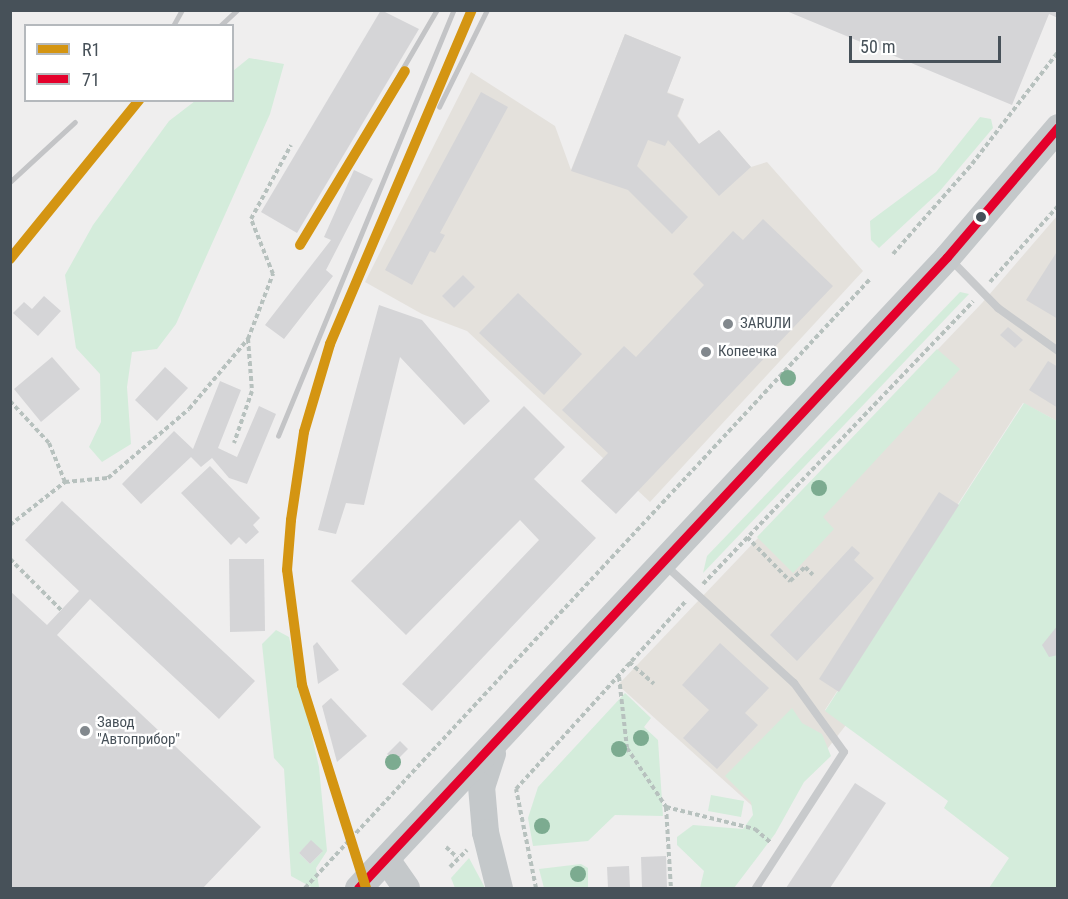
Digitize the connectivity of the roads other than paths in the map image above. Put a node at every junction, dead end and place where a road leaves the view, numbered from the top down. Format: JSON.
{"nodes":[{"id":1,"x":1058,"y":127,"type":"edge"},
{"id":2,"x":947,"y":257,"type":"junction"},
{"id":3,"x":1058,"y":351,"type":"edge"},
{"id":4,"x":660,"y":561,"type":"junction"},
{"id":5,"x":494,"y":747,"type":"junction"},
{"id":6,"x":386,"y":859,"type":"junction"},
{"id":7,"x":358,"y":888,"type":"edge"},
{"id":8,"x":406,"y":888,"type":"edge"},
{"id":9,"x":499,"y":888,"type":"edge"},
{"id":10,"x":756,"y":888,"type":"edge"}],
"edges":[{"from":1,"to":2,"type":"main road"},
{"from":2,"to":3,"type":"lane"},
{"from":2,"to":4,"type":"main road"},
{"from":4,"to":5,"type":"main road"},
{"from":4,"to":10,"type":"lane"},
{"from":5,"to":6,"type":"main road"},
{"from":5,"to":9,"type":"main road"},
{"from":6,"to":7,"type":"main road"},
{"from":6,"to":8,"type":"main road"}]}
